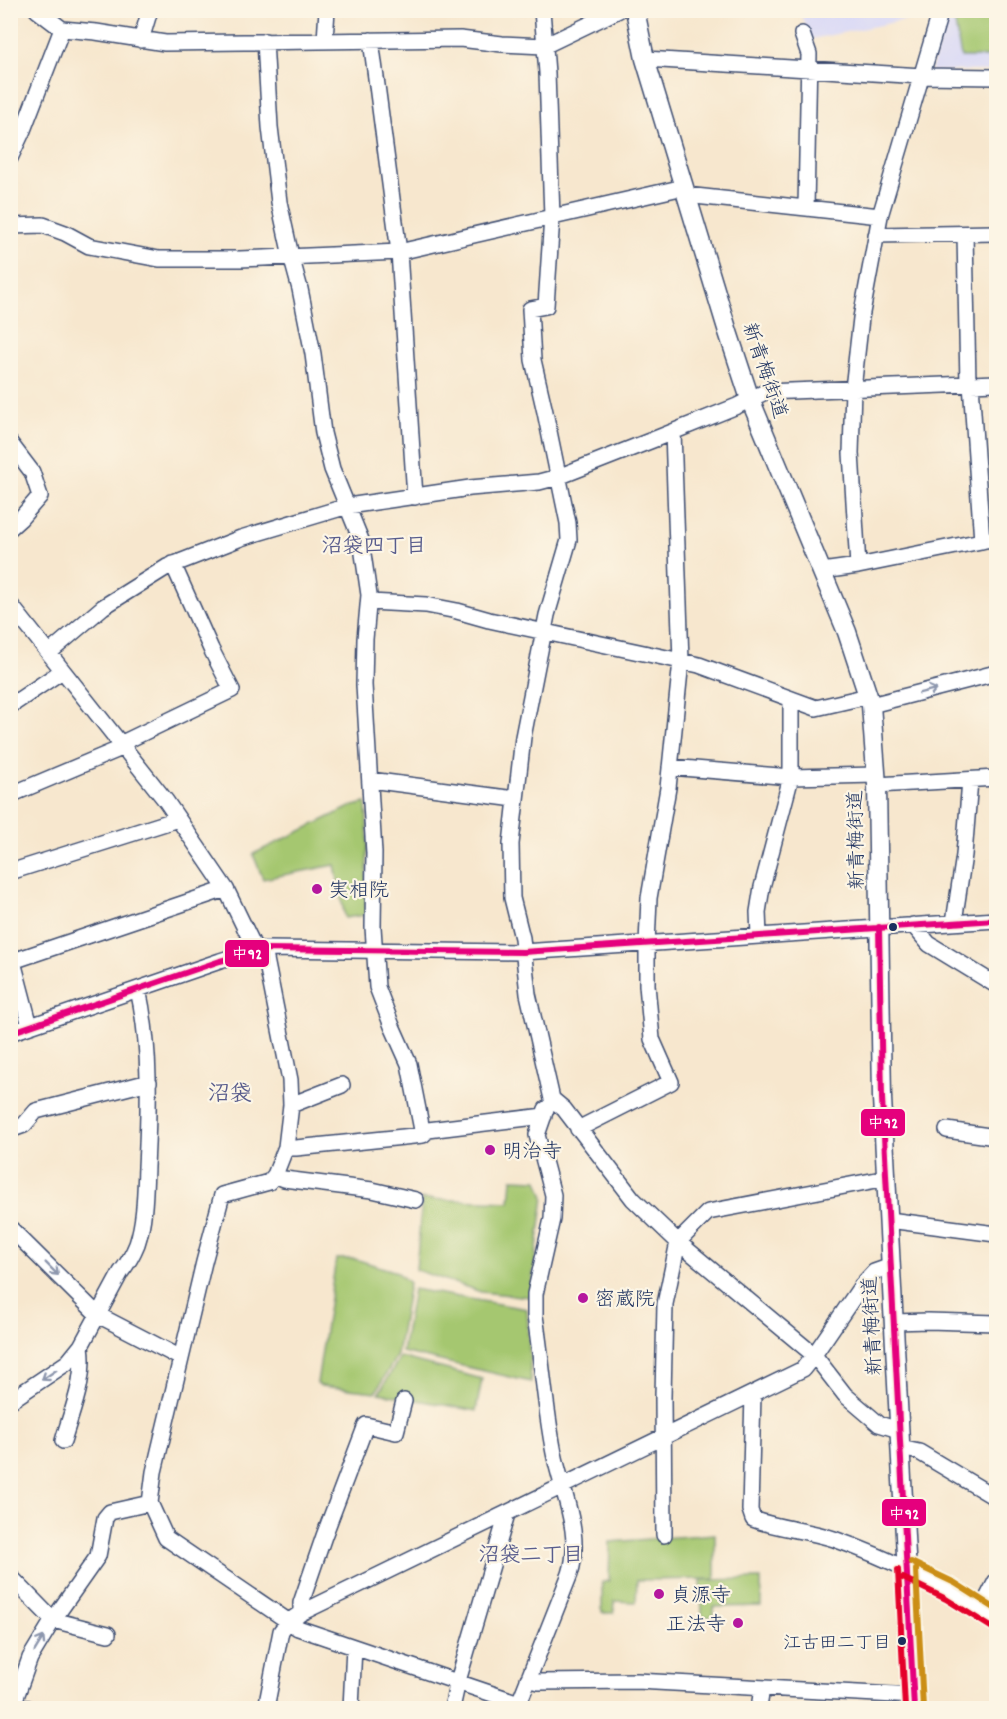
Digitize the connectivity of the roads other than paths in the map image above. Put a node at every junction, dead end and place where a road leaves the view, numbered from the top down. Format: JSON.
{"nodes":[{"id":1,"x":37,"y":10,"type":"edge"},
{"id":2,"x":150,"y":10,"type":"edge"},
{"id":3,"x":327,"y":10,"type":"edge"},
{"id":4,"x":542,"y":10,"type":"edge"},
{"id":5,"x":619,"y":10,"type":"edge"},
{"id":6,"x":635,"y":10,"type":"edge"},
{"id":7,"x":941,"y":10,"type":"edge"},
{"id":8,"x":62,"y":29,"type":"junction"},
{"id":9,"x":802,"y":34,"type":"dead end"},
{"id":10,"x":141,"y":40,"type":"junction"},
{"id":11,"x":325,"y":40,"type":"junction"},
{"id":12,"x":371,"y":40,"type":"junction"},
{"id":13,"x":265,"y":41,"type":"junction"},
{"id":14,"x":544,"y":46,"type":"junction"},
{"id":15,"x":645,"y":59,"type":"junction"},
{"id":16,"x":808,"y":69,"type":"junction"},
{"id":17,"x":922,"y":76,"type":"junction"},
{"id":18,"x":996,"y":77,"type":"edge"},
{"id":19,"x":10,"y":158,"type":"edge"},
{"id":20,"x":685,"y":191,"type":"junction"},
{"id":21,"x":806,"y":208,"type":"junction"},
{"id":22,"x":880,"y":216,"type":"junction"},
{"id":23,"x":552,"y":217,"type":"junction"},
{"id":24,"x":10,"y":226,"type":"edge"},
{"id":25,"x":996,"y":233,"type":"edge"},
{"id":26,"x":965,"y":234,"type":"junction"},
{"id":27,"x":876,"y":235,"type":"junction"},
{"id":28,"x":399,"y":252,"type":"junction"},
{"id":29,"x":291,"y":256,"type":"junction"},
{"id":30,"x":996,"y":383,"type":"edge"},
{"id":31,"x":970,"y":384,"type":"junction"},
{"id":32,"x":853,"y":389,"type":"junction"},
{"id":33,"x":750,"y":399,"type":"junction"},
{"id":34,"x":673,"y":432,"type":"junction"},
{"id":35,"x":10,"y":443,"type":"edge"},
{"id":36,"x":558,"y":477,"type":"junction"},
{"id":37,"x":415,"y":497,"type":"junction"},
{"id":38,"x":348,"y":506,"type":"junction"},
{"id":39,"x":10,"y":528,"type":"edge"},
{"id":40,"x":989,"y":539,"type":"edge"},
{"id":41,"x":173,"y":564,"type":"junction"},
{"id":42,"x":858,"y":566,"type":"junction"},
{"id":43,"x":822,"y":571,"type":"junction"},
{"id":44,"x":370,"y":602,"type":"junction"},
{"id":45,"x":10,"y":604,"type":"edge"},
{"id":46,"x":545,"y":631,"type":"junction"},
{"id":47,"x":49,"y":653,"type":"junction"},
{"id":48,"x":681,"y":661,"type":"junction"},
{"id":49,"x":62,"y":671,"type":"junction"},
{"id":50,"x":996,"y":673,"type":"edge"},
{"id":51,"x":791,"y":700,"type":"junction"},
{"id":52,"x":870,"y":701,"type":"junction"},
{"id":53,"x":10,"y":706,"type":"edge"},
{"id":54,"x":123,"y":745,"type":"junction"},
{"id":55,"x":670,"y":767,"type":"junction"},
{"id":56,"x":791,"y":777,"type":"junction"},
{"id":57,"x":996,"y":778,"type":"edge"},
{"id":58,"x":370,"y":780,"type":"junction"},
{"id":59,"x":877,"y":780,"type":"junction"},
{"id":60,"x":970,"y":780,"type":"junction"},
{"id":61,"x":10,"y":795,"type":"edge"},
{"id":62,"x":515,"y":799,"type":"junction"},
{"id":63,"x":178,"y":819,"type":"junction"},
{"id":64,"x":10,"y":872,"type":"edge"},
{"id":65,"x":226,"y":889,"type":"junction"},
{"id":66,"x":996,"y":920,"type":"edge"},
{"id":67,"x":954,"y":922,"type":"junction"},
{"id":68,"x":913,"y":925,"type":"junction"},
{"id":69,"x":879,"y":927,"type":"junction"},
{"id":70,"x":759,"y":936,"type":"junction"},
{"id":71,"x":646,"y":944,"type":"junction"},
{"id":72,"x":260,"y":950,"type":"junction"},
{"id":73,"x":375,"y":950,"type":"junction"},
{"id":74,"x":523,"y":952,"type":"junction"},
{"id":75,"x":12,"y":956,"type":"edge"},
{"id":76,"x":996,"y":985,"type":"edge"},
{"id":77,"x":138,"y":989,"type":"junction"},
{"id":78,"x":30,"y":1026,"type":"junction"},
{"id":79,"x":10,"y":1033,"type":"edge"},
{"id":80,"x":149,"y":1082,"type":"junction"},
{"id":81,"x":342,"y":1085,"type":"dead end"},
{"id":82,"x":552,"y":1099,"type":"junction"},
{"id":83,"x":291,"y":1105,"type":"junction"},
{"id":84,"x":544,"y":1116,"type":"junction"},
{"id":85,"x":578,"y":1129,"type":"junction"},
{"id":86,"x":10,"y":1130,"type":"edge"},
{"id":87,"x":948,"y":1130,"type":"dead end"},
{"id":88,"x":423,"y":1135,"type":"junction"},
{"id":89,"x":996,"y":1137,"type":"edge"},
{"id":90,"x":286,"y":1147,"type":"junction"},
{"id":91,"x":275,"y":1175,"type":"junction"},
{"id":92,"x":887,"y":1178,"type":"junction"},
{"id":93,"x":416,"y":1200,"type":"dead end"},
{"id":94,"x":889,"y":1220,"type":"junction"},
{"id":95,"x":10,"y":1228,"type":"edge"},
{"id":96,"x":996,"y":1234,"type":"edge"},
{"id":97,"x":678,"y":1242,"type":"junction"},
{"id":98,"x":891,"y":1266,"type":"junction"},
{"id":99,"x":98,"y":1315,"type":"junction"},
{"id":100,"x":894,"y":1322,"type":"junction"},
{"id":101,"x":996,"y":1323,"type":"edge"},
{"id":102,"x":81,"y":1346,"type":"junction"},
{"id":103,"x":814,"y":1355,"type":"junction"},
{"id":104,"x":182,"y":1358,"type":"junction"},
{"id":105,"x":753,"y":1394,"type":"junction"},
{"id":106,"x":10,"y":1401,"type":"edge"},
{"id":107,"x":404,"y":1401,"type":"dead end"},
{"id":108,"x":664,"y":1437,"type":"junction"},
{"id":109,"x":899,"y":1439,"type":"junction"},
{"id":110,"x":63,"y":1441,"type":"dead end"},
{"id":111,"x":563,"y":1486,"type":"junction"},
{"id":112,"x":996,"y":1498,"type":"edge"},
{"id":113,"x":150,"y":1503,"type":"junction"},
{"id":114,"x":507,"y":1514,"type":"junction"},
{"id":115,"x":664,"y":1535,"type":"dead end"},
{"id":116,"x":907,"y":1570,"type":"junction"},
{"id":117,"x":10,"y":1576,"type":"edge"},
{"id":118,"x":996,"y":1581,"type":"edge"},
{"id":119,"x":981,"y":1610,"type":"junction"},
{"id":120,"x":294,"y":1617,"type":"junction"},
{"id":121,"x":996,"y":1619,"type":"edge"},
{"id":122,"x":53,"y":1620,"type":"junction"},
{"id":123,"x":108,"y":1634,"type":"dead end"},
{"id":124,"x":354,"y":1647,"type":"junction"},
{"id":125,"x":528,"y":1679,"type":"junction"},
{"id":126,"x":458,"y":1681,"type":"junction"},
{"id":127,"x":15,"y":1686,"type":"edge"},
{"id":128,"x":762,"y":1688,"type":"junction"},
{"id":129,"x":914,"y":1702,"type":"edge"},
{"id":130,"x":520,"y":1706,"type":"edge"},
{"id":131,"x":18,"y":1707,"type":"edge"},
{"id":132,"x":266,"y":1708,"type":"edge"},
{"id":133,"x":351,"y":1708,"type":"edge"},
{"id":134,"x":452,"y":1708,"type":"edge"},
{"id":135,"x":759,"y":1708,"type":"edge"}],
"edges":[{"from":1,"to":8,"type":"street"},
{"from":2,"to":10,"type":"street"},
{"from":3,"to":11,"type":"street"},
{"from":4,"to":14,"type":"street"},
{"from":5,"to":14,"type":"street"},
{"from":6,"to":15,"type":"main road","name":"新青梅街道"},
{"from":7,"to":17,"type":"street"},
{"from":8,"to":10,"type":"street"},
{"from":8,"to":19,"type":"street"},
{"from":9,"to":16,"type":"street"},
{"from":10,"to":13,"type":"street"},
{"from":11,"to":12,"type":"street"},
{"from":11,"to":13,"type":"street"},
{"from":12,"to":14,"type":"street"},
{"from":12,"to":28,"type":"street"},
{"from":13,"to":29,"type":"street"},
{"from":14,"to":23,"type":"street"},
{"from":15,"to":16,"type":"street"},
{"from":15,"to":20,"type":"main road","name":"新青梅街道"},
{"from":16,"to":17,"type":"street"},
{"from":16,"to":21,"type":"street"},
{"from":17,"to":18,"type":"street"},
{"from":17,"to":22,"type":"street"},
{"from":20,"to":21,"type":"street"},
{"from":20,"to":23,"type":"street"},
{"from":20,"to":33,"type":"main road","name":"新青梅街道"},
{"from":21,"to":22,"type":"street"},
{"from":22,"to":27,"type":"street"},
{"from":23,"to":28,"type":"street"},
{"from":23,"to":36,"type":"street"},
{"from":24,"to":29,"type":"street"},
{"from":25,"to":26,"type":"street"},
{"from":26,"to":27,"type":"street"},
{"from":26,"to":31,"type":"street"},
{"from":27,"to":32,"type":"street"},
{"from":28,"to":29,"type":"street"},
{"from":28,"to":37,"type":"street"},
{"from":29,"to":38,"type":"street"},
{"from":30,"to":31,"type":"street"},
{"from":31,"to":32,"type":"street"},
{"from":31,"to":40,"type":"street"},
{"from":32,"to":33,"type":"street"},
{"from":32,"to":42,"type":"street"},
{"from":33,"to":34,"type":"street"},
{"from":33,"to":43,"type":"main road","name":"新青梅街道"},
{"from":34,"to":36,"type":"street"},
{"from":34,"to":48,"type":"street"},
{"from":35,"to":39,"type":"street"},
{"from":36,"to":37,"type":"street"},
{"from":36,"to":46,"type":"street"},
{"from":37,"to":38,"type":"street"},
{"from":38,"to":41,"type":"street"},
{"from":38,"to":44,"type":"street"},
{"from":40,"to":42,"type":"street"},
{"from":41,"to":47,"type":"street"},
{"from":41,"to":54,"type":"street"},
{"from":42,"to":43,"type":"street"},
{"from":43,"to":52,"type":"main road","name":"新青梅街道"},
{"from":44,"to":46,"type":"street"},
{"from":44,"to":58,"type":"street"},
{"from":45,"to":47,"type":"street"},
{"from":46,"to":48,"type":"street"},
{"from":46,"to":62,"type":"street"},
{"from":47,"to":49,"type":"street"},
{"from":48,"to":51,"type":"street"},
{"from":48,"to":55,"type":"street"},
{"from":49,"to":53,"type":"street"},
{"from":49,"to":54,"type":"street"},
{"from":52,"to":50,"type":"street","one_way":true},
{"from":51,"to":52,"type":"street"},
{"from":51,"to":56,"type":"street"},
{"from":52,"to":59,"type":"main road","name":"新青梅街道"},
{"from":54,"to":61,"type":"street"},
{"from":54,"to":63,"type":"street"},
{"from":55,"to":56,"type":"street"},
{"from":55,"to":71,"type":"street"},
{"from":56,"to":59,"type":"street"},
{"from":56,"to":70,"type":"street"},
{"from":57,"to":60,"type":"street"},
{"from":58,"to":62,"type":"street"},
{"from":58,"to":73,"type":"street"},
{"from":59,"to":60,"type":"street"},
{"from":59,"to":69,"type":"main road","name":"新青梅街道"},
{"from":60,"to":67,"type":"street"},
{"from":62,"to":74,"type":"street"},
{"from":63,"to":64,"type":"street"},
{"from":63,"to":65,"type":"street"},
{"from":65,"to":72,"type":"street"},
{"from":65,"to":75,"type":"street"},
{"from":66,"to":67,"type":"street"},
{"from":67,"to":68,"type":"street"},
{"from":68,"to":69,"type":"street"},
{"from":68,"to":76,"type":"street"},
{"from":69,"to":70,"type":"street"},
{"from":69,"to":92,"type":"main road","name":"新青梅街道"},
{"from":70,"to":71,"type":"street"},
{"from":71,"to":74,"type":"street"},
{"from":71,"to":85,"type":"street"},
{"from":72,"to":73,"type":"street"},
{"from":72,"to":77,"type":"street"},
{"from":72,"to":83,"type":"street"},
{"from":73,"to":74,"type":"street"},
{"from":73,"to":88,"type":"street"},
{"from":74,"to":82,"type":"street"},
{"from":75,"to":78,"type":"street"},
{"from":77,"to":78,"type":"street"},
{"from":77,"to":80,"type":"street"},
{"from":78,"to":79,"type":"street"},
{"from":80,"to":86,"type":"street"},
{"from":80,"to":99,"type":"street"},
{"from":81,"to":83,"type":"street"},
{"from":82,"to":84,"type":"street"},
{"from":82,"to":85,"type":"street"},
{"from":83,"to":90,"type":"street"},
{"from":84,"to":88,"type":"street"},
{"from":84,"to":111,"type":"street"},
{"from":85,"to":97,"type":"street"},
{"from":87,"to":89,"type":"street"},
{"from":88,"to":90,"type":"street"},
{"from":90,"to":91,"type":"street"},
{"from":91,"to":93,"type":"street"},
{"from":91,"to":104,"type":"street"},
{"from":92,"to":94,"type":"main road","name":"新青梅街道"},
{"from":92,"to":97,"type":"street"},
{"from":94,"to":96,"type":"street"},
{"from":94,"to":98,"type":"main road","name":"新青梅街道"},
{"from":95,"to":99,"type":"street","one_way":true},
{"from":97,"to":103,"type":"street"},
{"from":97,"to":108,"type":"street"},
{"from":98,"to":100,"type":"main road","name":"新青梅街道"},
{"from":98,"to":103,"type":"street"},
{"from":99,"to":102,"type":"street"},
{"from":99,"to":104,"type":"street"},
{"from":100,"to":101,"type":"street"},
{"from":100,"to":109,"type":"main road","name":"新青梅街道"},
{"from":102,"to":106,"type":"street","one_way":true},
{"from":102,"to":110,"type":"street"},
{"from":103,"to":105,"type":"street"},
{"from":103,"to":109,"type":"street"},
{"from":104,"to":113,"type":"street"},
{"from":105,"to":108,"type":"street"},
{"from":105,"to":116,"type":"street"},
{"from":107,"to":120,"type":"street"},
{"from":108,"to":111,"type":"street"},
{"from":108,"to":115,"type":"street"},
{"from":109,"to":112,"type":"street"},
{"from":109,"to":116,"type":"main road","name":"新青梅街道"},
{"from":111,"to":114,"type":"street"},
{"from":111,"to":125,"type":"street"},
{"from":113,"to":120,"type":"street"},
{"from":113,"to":122,"type":"street"},
{"from":114,"to":120,"type":"street"},
{"from":114,"to":126,"type":"street"},
{"from":116,"to":119,"type":"street"},
{"from":116,"to":129,"type":"main road","name":"新青梅街道"},
{"from":117,"to":122,"type":"street"},
{"from":118,"to":119,"type":"street"},
{"from":119,"to":121,"type":"street"},
{"from":120,"to":124,"type":"street"},
{"from":120,"to":132,"type":"street"},
{"from":122,"to":123,"type":"street"},
{"from":127,"to":122,"type":"street","one_way":true},
{"from":124,"to":126,"type":"street"},
{"from":124,"to":133,"type":"street"},
{"from":125,"to":128,"type":"street"},
{"from":125,"to":130,"type":"street"},
{"from":126,"to":130,"type":"street"},
{"from":126,"to":134,"type":"street"},
{"from":127,"to":131,"type":"street"},
{"from":128,"to":129,"type":"street"},
{"from":128,"to":135,"type":"street"}]}
